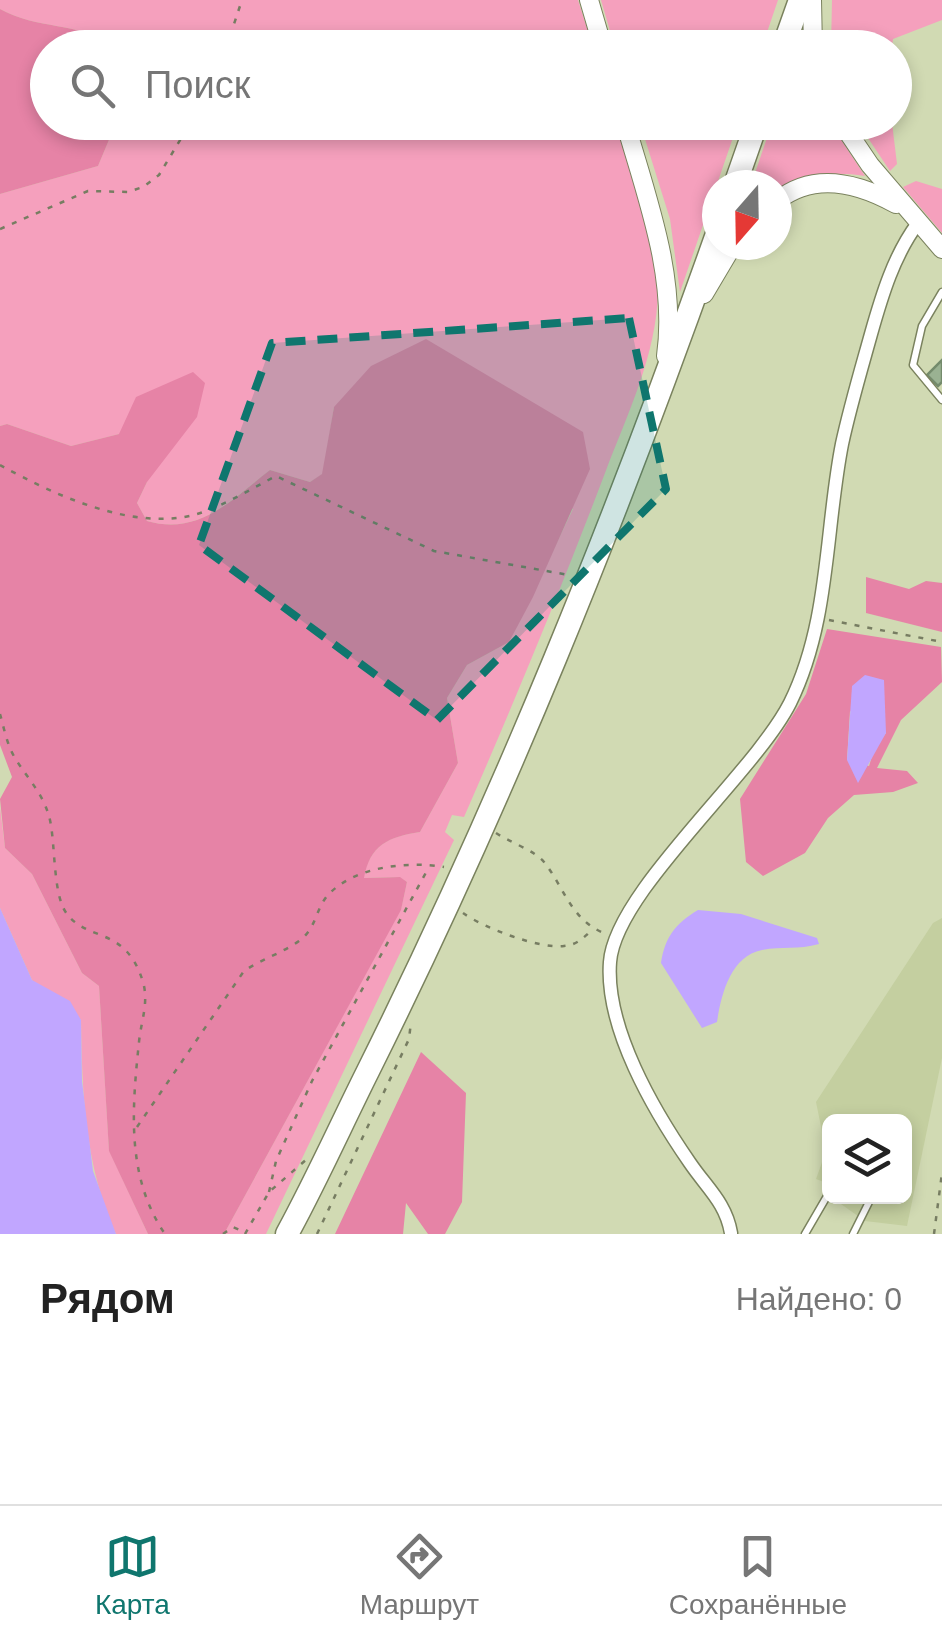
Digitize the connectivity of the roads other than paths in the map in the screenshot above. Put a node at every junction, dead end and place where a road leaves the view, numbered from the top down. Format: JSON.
{"nodes":[{"id":1,"x":589,"y":0,"type":"edge"},
{"id":2,"x":800,"y":0,"type":"edge"},
{"id":3,"x":812,"y":0,"type":"edge"},
{"id":4,"x":598,"y":30,"type":"edge"},
{"id":5,"x":789,"y":30,"type":"edge"},
{"id":6,"x":813,"y":30,"type":"edge"},
{"id":7,"x":630,"y":140,"type":"edge"},
{"id":8,"x":750,"y":140,"type":"edge"},
{"id":9,"x":855,"y":140,"type":"edge"},
{"id":10,"x":739,"y":170,"type":"edge"},
{"id":11,"x":792,"y":191,"type":"edge"},
{"id":12,"x":914,"y":218,"type":"junction"},
{"id":13,"x":942,"y":249,"type":"edge"},
{"id":14,"x":708,"y":260,"type":"edge"},
{"id":15,"x":724,"y":260,"type":"edge"},
{"id":16,"x":942,"y":292,"type":"edge"},
{"id":17,"x":687,"y":319,"type":"junction"},
{"id":18,"x":942,"y":400,"type":"edge"},
{"id":19,"x":652,"y":413,"type":"junction"},
{"id":20,"x":822,"y":1204,"type":"edge"},
{"id":21,"x":868,"y":1204,"type":"edge"},
{"id":22,"x":731,"y":1233,"type":"edge"},
{"id":23,"x":287,"y":1234,"type":"edge"},
{"id":24,"x":805,"y":1234,"type":"edge"},
{"id":25,"x":853,"y":1234,"type":"edge"}],
"edges":[{"from":1,"to":4,"type":"main road"},
{"from":2,"to":5,"type":"highway"},
{"from":3,"to":6,"type":"main road"},
{"from":7,"to":19,"type":"main road"},
{"from":8,"to":10,"type":"highway"},
{"from":9,"to":12,"type":"main road"},
{"from":11,"to":12,"type":"main road"},
{"from":12,"to":13,"type":"main road"},
{"from":12,"to":22,"type":"street"},
{"from":14,"to":17,"type":"highway"},
{"from":15,"to":17,"type":"main road"},
{"from":16,"to":18,"type":"lane"},
{"from":17,"to":19,"type":"highway"},
{"from":19,"to":23,"type":"highway"},
{"from":20,"to":24,"type":"lane"},
{"from":21,"to":25,"type":"lane"}]}
